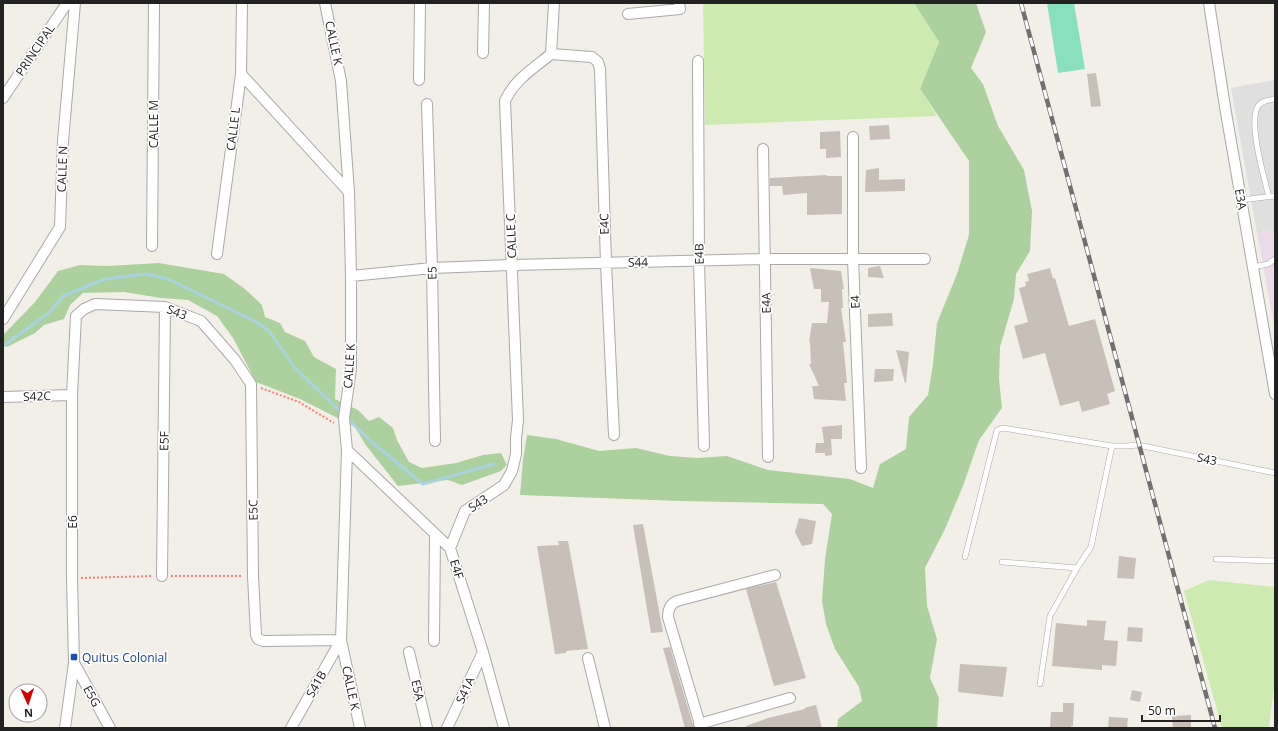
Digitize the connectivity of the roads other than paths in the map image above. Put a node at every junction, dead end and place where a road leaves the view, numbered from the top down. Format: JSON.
{"nodes":[{"id":1,"x":67,"y":3,"type":"edge"},
{"id":2,"x":75,"y":3,"type":"edge"},
{"id":3,"x":154,"y":3,"type":"edge"},
{"id":4,"x":242,"y":3,"type":"edge"},
{"id":5,"x":326,"y":3,"type":"edge"},
{"id":6,"x":420,"y":3,"type":"edge"},
{"id":7,"x":484,"y":3,"type":"edge"},
{"id":8,"x":554,"y":3,"type":"edge"},
{"id":9,"x":679,"y":3,"type":"edge"},
{"id":10,"x":1208,"y":3,"type":"edge"},
{"id":11,"x":628,"y":14,"type":"dead end"},
{"id":12,"x":483,"y":53,"type":"dead end"},
{"id":13,"x":551,"y":54,"type":"junction"},
{"id":14,"x":698,"y":61,"type":"dead end"},
{"id":15,"x":240,"y":74,"type":"junction"},
{"id":16,"x":419,"y":80,"type":"dead end"},
{"id":17,"x":3,"y":98,"type":"edge"},
{"id":18,"x":1275,"y":99,"type":"edge"},
{"id":19,"x":427,"y":104,"type":"dead end"},
{"id":20,"x":854,"y":137,"type":"dead end"},
{"id":21,"x":763,"y":149,"type":"dead end"},
{"id":22,"x":349,"y":192,"type":"junction"},
{"id":23,"x":1275,"y":196,"type":"edge"},
{"id":24,"x":1269,"y":197,"type":"junction"},
{"id":25,"x":1241,"y":200,"type":"junction"},
{"id":26,"x":152,"y":246,"type":"dead end"},
{"id":27,"x":217,"y":254,"type":"dead end"},
{"id":28,"x":765,"y":259,"type":"junction"},
{"id":29,"x":853,"y":259,"type":"junction"},
{"id":30,"x":925,"y":259,"type":"dead end"},
{"id":31,"x":1275,"y":259,"type":"edge"},
{"id":32,"x":699,"y":261,"type":"junction"},
{"id":33,"x":606,"y":263,"type":"junction"},
{"id":34,"x":512,"y":265,"type":"junction"},
{"id":35,"x":1253,"y":267,"type":"junction"},
{"id":36,"x":432,"y":268,"type":"junction"},
{"id":37,"x":351,"y":276,"type":"junction"},
{"id":38,"x":165,"y":307,"type":"junction"},
{"id":39,"x":76,"y":316,"type":"joint"},
{"id":40,"x":3,"y":319,"type":"edge"},
{"id":41,"x":251,"y":384,"type":"joint"},
{"id":42,"x":1275,"y":394,"type":"edge"},
{"id":43,"x":72,"y":395,"type":"junction"},
{"id":44,"x":3,"y":397,"type":"edge"},
{"id":45,"x":614,"y":435,"type":"dead end"},
{"id":46,"x":435,"y":441,"type":"dead end"},
{"id":47,"x":704,"y":446,"type":"dead end"},
{"id":48,"x":1112,"y":446,"type":"junction"},
{"id":49,"x":346,"y":450,"type":"junction"},
{"id":50,"x":768,"y":457,"type":"dead end"},
{"id":51,"x":861,"y":468,"type":"dead end"},
{"id":52,"x":1275,"y":473,"type":"edge"},
{"id":53,"x":504,"y":485,"type":"joint"},
{"id":54,"x":435,"y":534,"type":"junction"},
{"id":55,"x":450,"y":548,"type":"junction"},
{"id":56,"x":965,"y":557,"type":"dead end"},
{"id":57,"x":1216,"y":559,"type":"dead end"},
{"id":58,"x":1275,"y":561,"type":"edge"},
{"id":59,"x":1002,"y":562,"type":"dead end"},
{"id":60,"x":1077,"y":568,"type":"junction"},
{"id":61,"x":775,"y":575,"type":"dead end"},
{"id":62,"x":162,"y":576,"type":"dead end"},
{"id":63,"x":341,"y":640,"type":"junction"},
{"id":64,"x":434,"y":641,"type":"dead end"},
{"id":65,"x":409,"y":652,"type":"dead end"},
{"id":66,"x":483,"y":652,"type":"junction"},
{"id":67,"x":588,"y":658,"type":"dead end"},
{"id":68,"x":74,"y":663,"type":"junction"},
{"id":69,"x":1040,"y":684,"type":"dead end"},
{"id":70,"x":790,"y":698,"type":"dead end"},
{"id":71,"x":700,"y":726,"type":"edge"},
{"id":72,"x":65,"y":728,"type":"edge"},
{"id":73,"x":110,"y":728,"type":"edge"},
{"id":74,"x":291,"y":728,"type":"edge"},
{"id":75,"x":360,"y":728,"type":"edge"},
{"id":76,"x":427,"y":728,"type":"edge"},
{"id":77,"x":447,"y":728,"type":"edge"},
{"id":78,"x":504,"y":728,"type":"edge"},
{"id":79,"x":605,"y":728,"type":"edge"}],
"edges":[{"from":1,"to":17,"type":"street","name":"PRINCIPAL"},
{"from":2,"to":40,"type":"street","name":"CALLE N"},
{"from":3,"to":26,"type":"street","name":"CALLE M"},
{"from":4,"to":15,"type":"street","name":"CALLE L"},
{"from":5,"to":22,"type":"street","name":"CALLE K"},
{"from":6,"to":16,"type":"street"},
{"from":7,"to":12,"type":"street"},
{"from":8,"to":13,"type":"street"},
{"from":9,"to":11,"type":"street"},
{"from":10,"to":25,"type":"street","name":"E3A"},
{"from":13,"to":33,"type":"street","name":"E4C"},
{"from":13,"to":34,"type":"street","name":"CALLE C"},
{"from":14,"to":32,"type":"street","name":"E4B"},
{"from":15,"to":22,"type":"street"},
{"from":15,"to":27,"type":"street","name":"CALLE L"},
{"from":18,"to":24,"type":"lane"},
{"from":19,"to":36,"type":"street","name":"E5"},
{"from":20,"to":29,"type":"street","name":"E4"},
{"from":21,"to":28,"type":"street","name":"E4A"},
{"from":22,"to":37,"type":"street","name":"CALLE K"},
{"from":23,"to":24,"type":"lane"},
{"from":24,"to":25,"type":"lane"},
{"from":25,"to":35,"type":"street","name":"E3A"},
{"from":28,"to":29,"type":"street","name":"S44"},
{"from":28,"to":32,"type":"street","name":"S44"},
{"from":28,"to":50,"type":"street","name":"E4A"},
{"from":29,"to":30,"type":"street","name":"S44"},
{"from":29,"to":51,"type":"street","name":"E4"},
{"from":31,"to":35,"type":"lane"},
{"from":32,"to":33,"type":"street","name":"S44"},
{"from":32,"to":47,"type":"street","name":"E4B"},
{"from":33,"to":34,"type":"street","name":"S44"},
{"from":33,"to":45,"type":"street","name":"E4C"},
{"from":34,"to":36,"type":"street","name":"S44"},
{"from":34,"to":53,"type":"street","name":"CALLE C"},
{"from":35,"to":42,"type":"street","name":"E3A"},
{"from":36,"to":37,"type":"street","name":"S44"},
{"from":36,"to":46,"type":"street","name":"E5"},
{"from":37,"to":49,"type":"street","name":"CALLE K"},
{"from":38,"to":39,"type":"street","name":"S43"},
{"from":38,"to":41,"type":"street","name":"S43"},
{"from":38,"to":62,"type":"street","name":"E5F"},
{"from":39,"to":43,"type":"street","name":"E6"},
{"from":41,"to":63,"type":"street","name":"E5C"},
{"from":43,"to":44,"type":"street","name":"S42C"},
{"from":43,"to":68,"type":"street","name":"E6"},
{"from":48,"to":52,"type":"lane","name":"S43"},
{"from":48,"to":56,"type":"lane","name":"S43"},
{"from":48,"to":60,"type":"lane"},
{"from":49,"to":54,"type":"street","name":"E4F"},
{"from":49,"to":63,"type":"street","name":"CALLE K"},
{"from":53,"to":55,"type":"street","name":"S43"},
{"from":54,"to":55,"type":"street","name":"E4F"},
{"from":54,"to":64,"type":"street"},
{"from":55,"to":66,"type":"street","name":"E4F"},
{"from":57,"to":58,"type":"lane"},
{"from":59,"to":60,"type":"lane"},
{"from":60,"to":69,"type":"lane"},
{"from":61,"to":71,"type":"street"},
{"from":63,"to":74,"type":"street","name":"S41B"},
{"from":63,"to":75,"type":"street","name":"CALLE K"},
{"from":65,"to":76,"type":"street","name":"E5A"},
{"from":66,"to":77,"type":"street","name":"S41A"},
{"from":66,"to":78,"type":"street","name":"E4F"},
{"from":67,"to":79,"type":"street"},
{"from":68,"to":72,"type":"street","name":"E6"},
{"from":68,"to":73,"type":"street","name":"E5G"},
{"from":70,"to":71,"type":"street"}]}
